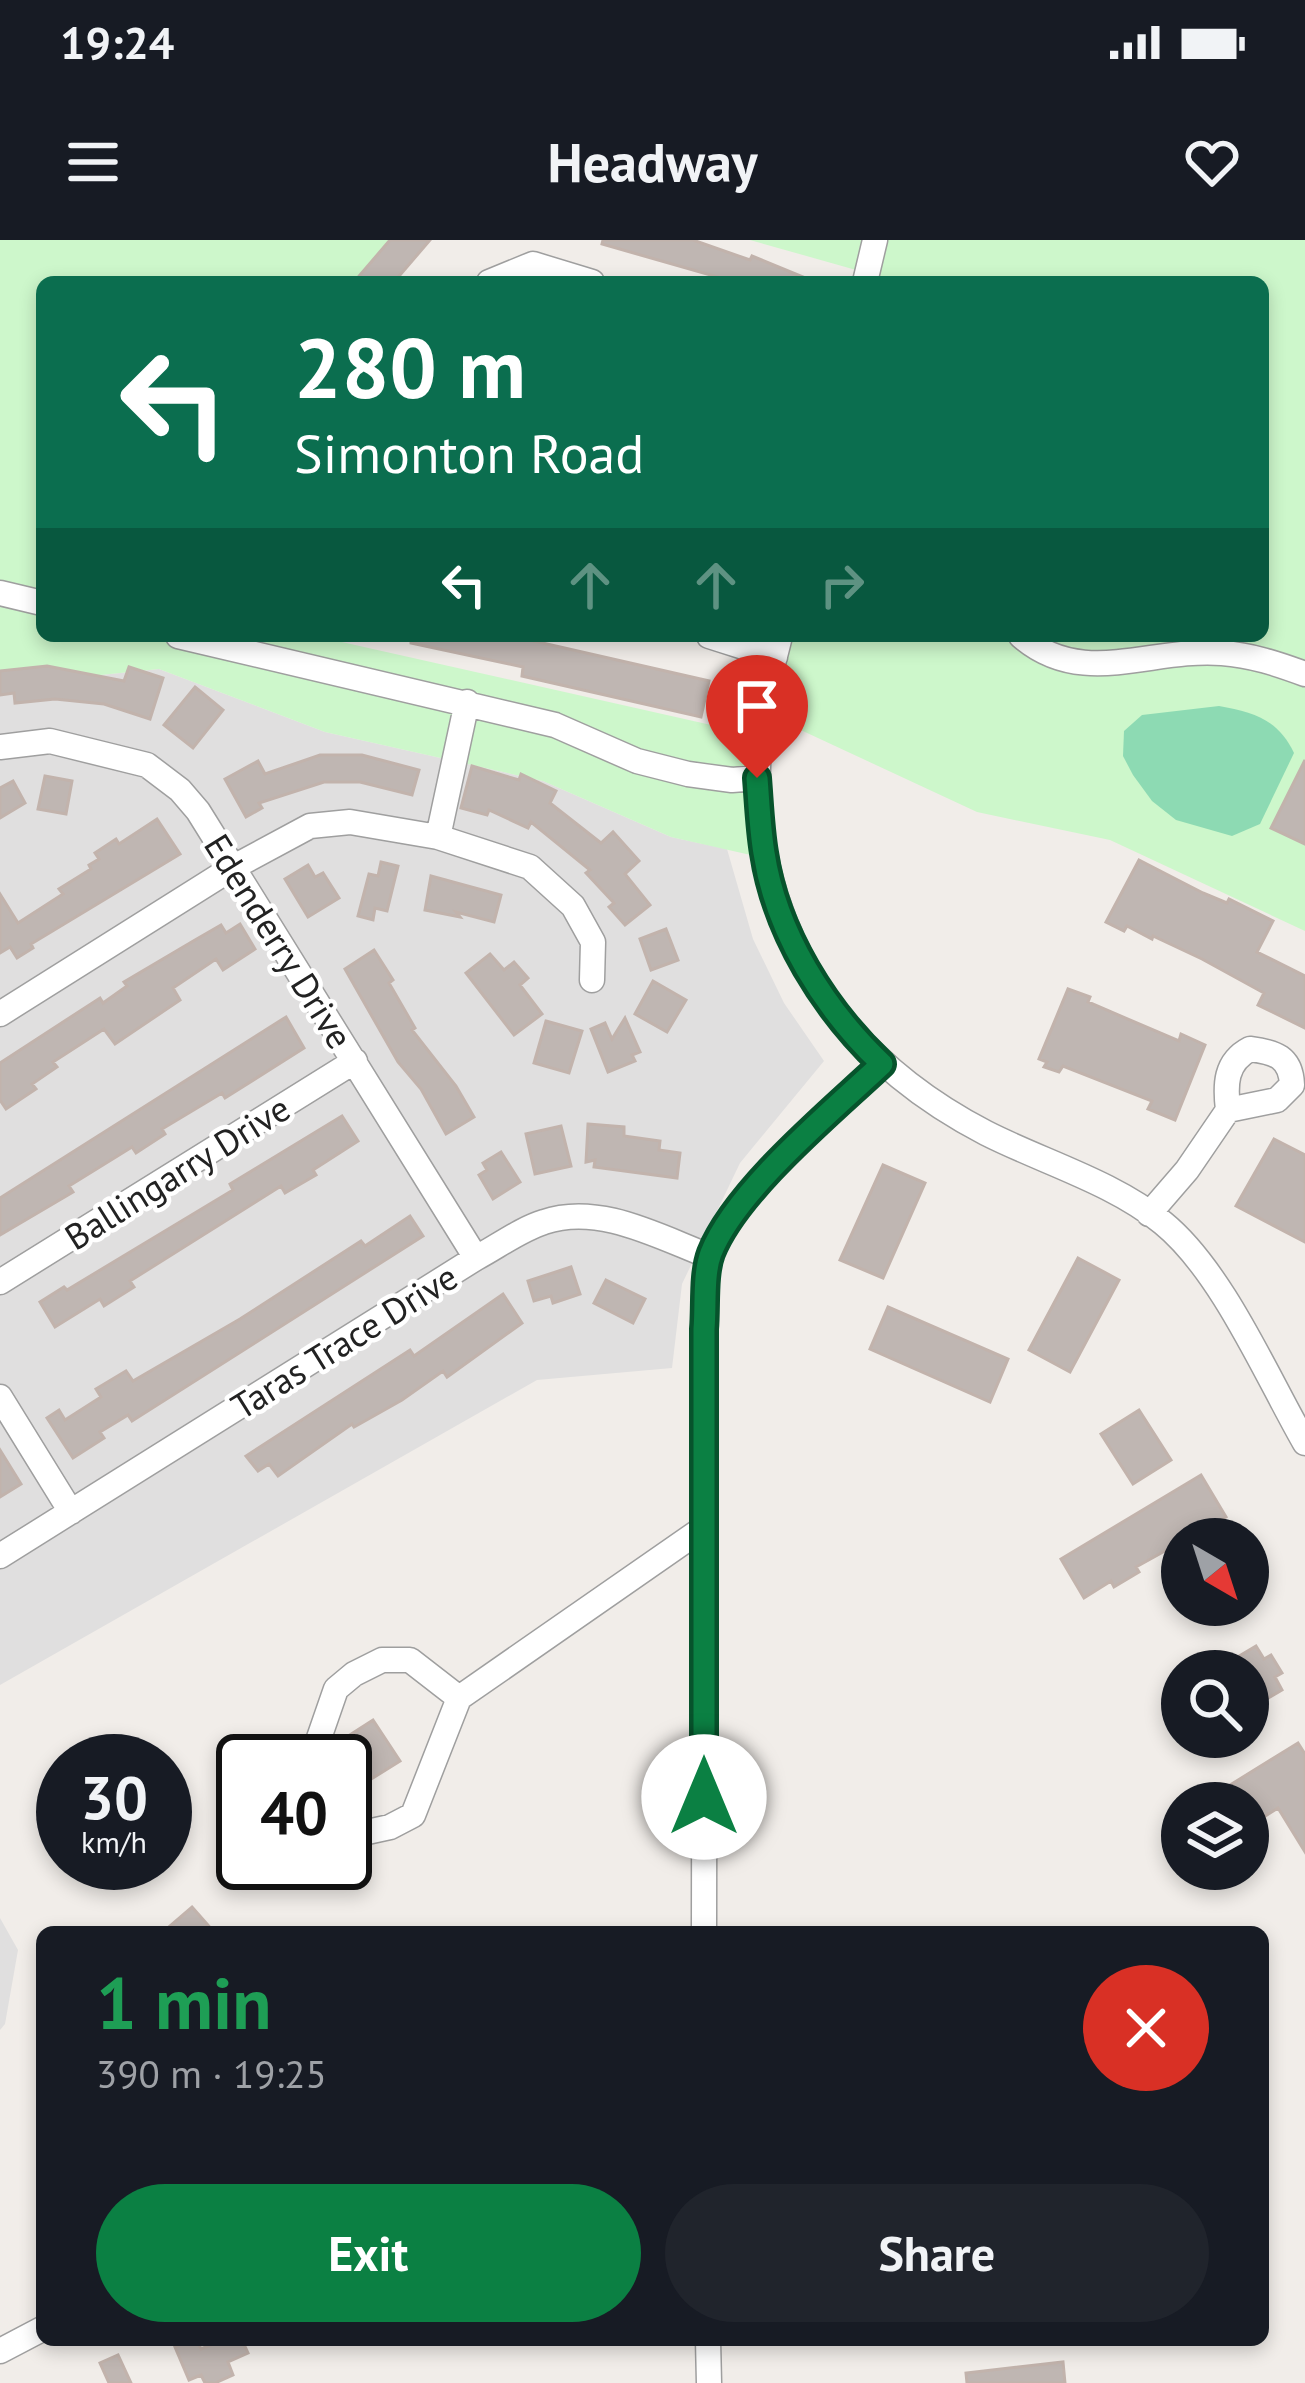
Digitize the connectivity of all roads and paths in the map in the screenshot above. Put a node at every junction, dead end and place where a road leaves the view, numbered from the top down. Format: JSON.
{"nodes":[{"id":1,"x":875,"y":240,"type":"edge"},
{"id":2,"x":504,"y":276,"type":"edge"},
{"id":3,"x":572,"y":276,"type":"edge"},
{"id":4,"x":866,"y":276,"type":"edge"},
{"id":5,"x":0,"y":593,"type":"edge"},
{"id":6,"x":36,"y":602,"type":"edge"},
{"id":7,"x":204,"y":642,"type":"edge"},
{"id":8,"x":1030,"y":642,"type":"edge"},
{"id":9,"x":778,"y":646,"type":"edge"},
{"id":10,"x":1305,"y":674,"type":"edge"},
{"id":11,"x":467,"y":703,"type":"junction"},
{"id":12,"x":0,"y":747,"type":"edge"},
{"id":13,"x":757,"y":778,"type":"junction"},
{"id":14,"x":438,"y":837,"type":"junction"},
{"id":15,"x":232,"y":868,"type":"junction"},
{"id":16,"x":592,"y":980,"type":"dead end"},
{"id":17,"x":0,"y":1014,"type":"edge"},
{"id":18,"x":355,"y":1061,"type":"junction"},
{"id":19,"x":882,"y":1064,"type":"junction"},
{"id":20,"x":1228,"y":1110,"type":"dead end"},
{"id":21,"x":1149,"y":1214,"type":"junction"},
{"id":22,"x":709,"y":1256,"type":"junction"},
{"id":23,"x":476,"y":1258,"type":"junction"},
{"id":24,"x":0,"y":1282,"type":"edge"},
{"id":25,"x":0,"y":1397,"type":"edge"},
{"id":26,"x":1305,"y":1443,"type":"edge"},
{"id":27,"x":70,"y":1512,"type":"junction"},
{"id":28,"x":705,"y":1527,"type":"junction"},
{"id":29,"x":0,"y":1556,"type":"edge"},
{"id":30,"x":459,"y":1698,"type":"junction"},
{"id":31,"x":320,"y":1734,"type":"edge"},
{"id":32,"x":372,"y":1831,"type":"edge"},
{"id":33,"x":704,"y":1926,"type":"edge"},
{"id":34,"x":36,"y":2332,"type":"edge"},
{"id":35,"x":708,"y":2346,"type":"edge"},
{"id":36,"x":0,"y":2351,"type":"edge"},
{"id":37,"x":709,"y":2383,"type":"edge"}],
"edges":[{"from":1,"to":4,"type":"street"},
{"from":2,"to":3,"type":"street"},
{"from":5,"to":6,"type":"street"},
{"from":7,"to":11,"type":"street"},
{"from":8,"to":10,"type":"street"},
{"from":9,"to":13,"type":"street"},
{"from":11,"to":13,"type":"street"},
{"from":11,"to":14,"type":"street"},
{"from":12,"to":15,"type":"street","name":"Edenderry Drive"},
{"from":13,"to":19,"type":"street"},
{"from":14,"to":15,"type":"street"},
{"from":14,"to":16,"type":"street"},
{"from":15,"to":17,"type":"street"},
{"from":15,"to":18,"type":"street","name":"Edenderry Drive"},
{"from":18,"to":23,"type":"street","name":"Edenderry Drive"},
{"from":18,"to":24,"type":"street","name":"Ballingarry Drive"},
{"from":19,"to":21,"type":"street"},
{"from":19,"to":22,"type":"street"},
{"from":20,"to":21,"type":"street"},
{"from":21,"to":26,"type":"street"},
{"from":22,"to":23,"type":"street","name":"Taras Trace Drive"},
{"from":22,"to":28,"type":"street"},
{"from":23,"to":27,"type":"street","name":"Taras Trace Drive"},
{"from":25,"to":27,"type":"street"},
{"from":27,"to":29,"type":"street","name":"Taras Trace Drive"},
{"from":28,"to":30,"type":"street"},
{"from":28,"to":33,"type":"street"},
{"from":30,"to":31,"type":"street"},
{"from":30,"to":32,"type":"street"},
{"from":34,"to":36,"type":"street"},
{"from":35,"to":37,"type":"street"}]}
